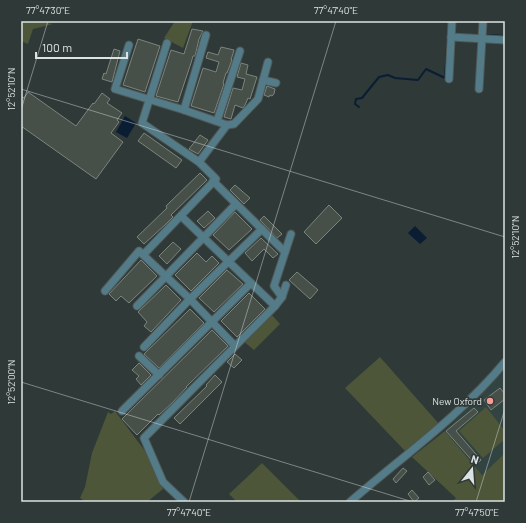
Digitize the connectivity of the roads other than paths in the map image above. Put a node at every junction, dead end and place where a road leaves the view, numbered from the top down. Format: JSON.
{"nodes":[{"id":1,"x":452,"y":21,"type":"edge"},
{"id":2,"x":482,"y":21,"type":"edge"},
{"id":3,"x":206,"y":35,"type":"dead end"},
{"id":4,"x":451,"y":37,"type":"junction"},
{"id":5,"x":482,"y":38,"type":"junction"},
{"id":6,"x":505,"y":40,"type":"edge"},
{"id":7,"x":167,"y":43,"type":"dead end"},
{"id":8,"x":129,"y":45,"type":"dead end"},
{"id":9,"x":240,"y":51,"type":"dead end"},
{"id":10,"x":268,"y":62,"type":"dead end"},
{"id":11,"x":449,"y":79,"type":"dead end"},
{"id":12,"x":263,"y":80,"type":"junction"},
{"id":13,"x":276,"y":83,"type":"dead end"},
{"id":14,"x":479,"y":89,"type":"dead end"},
{"id":15,"x":149,"y":100,"type":"junction"},
{"id":16,"x":184,"y":110,"type":"junction"},
{"id":17,"x":217,"y":121,"type":"junction"},
{"id":18,"x":227,"y":125,"type":"junction"},
{"id":19,"x":199,"y":162,"type":"junction"},
{"id":20,"x":213,"y":182,"type":"junction"},
{"id":21,"x":236,"y":204,"type":"junction"},
{"id":22,"x":180,"y":216,"type":"junction"},
{"id":23,"x":262,"y":229,"type":"junction"},
{"id":24,"x":291,"y":234,"type":"dead end"},
{"id":25,"x":204,"y":238,"type":"junction"},
{"id":26,"x":285,"y":252,"type":"junction"},
{"id":27,"x":144,"y":254,"type":"junction"},
{"id":28,"x":229,"y":261,"type":"junction"},
{"id":29,"x":166,"y":276,"type":"junction"},
{"id":30,"x":251,"y":282,"type":"junction"},
{"id":31,"x":286,"y":285,"type":"dead end"},
{"id":32,"x":105,"y":291,"type":"dead end"},
{"id":33,"x":282,"y":297,"type":"junction"},
{"id":34,"x":190,"y":299,"type":"junction"},
{"id":35,"x":136,"y":306,"type":"dead end"},
{"id":36,"x":275,"y":306,"type":"junction"},
{"id":37,"x":213,"y":322,"type":"junction"},
{"id":38,"x":234,"y":345,"type":"junction"},
{"id":39,"x":144,"y":348,"type":"dead end"},
{"id":40,"x":139,"y":356,"type":"dead end"},
{"id":41,"x":505,"y":362,"type":"edge"},
{"id":42,"x":160,"y":375,"type":"junction"},
{"id":43,"x":122,"y":412,"type":"dead end"},
{"id":44,"x":184,"y":502,"type":"edge"},
{"id":45,"x":350,"y":502,"type":"edge"}],
"edges":[{"from":1,"to":4,"type":"street"},
{"from":2,"to":5,"type":"street"},
{"from":3,"to":16,"type":"street"},
{"from":4,"to":5,"type":"street"},
{"from":4,"to":11,"type":"street"},
{"from":5,"to":6,"type":"street"},
{"from":5,"to":14,"type":"street"},
{"from":7,"to":15,"type":"street"},
{"from":8,"to":15,"type":"street"},
{"from":9,"to":17,"type":"street"},
{"from":10,"to":12,"type":"street"},
{"from":12,"to":13,"type":"street"},
{"from":12,"to":18,"type":"street"},
{"from":15,"to":16,"type":"street"},
{"from":15,"to":19,"type":"street"},
{"from":16,"to":17,"type":"street"},
{"from":17,"to":18,"type":"street"},
{"from":18,"to":19,"type":"street"},
{"from":19,"to":20,"type":"street"},
{"from":20,"to":21,"type":"street"},
{"from":20,"to":22,"type":"street"},
{"from":21,"to":23,"type":"street"},
{"from":21,"to":25,"type":"street"},
{"from":22,"to":25,"type":"street"},
{"from":22,"to":27,"type":"street"},
{"from":23,"to":26,"type":"street"},
{"from":23,"to":28,"type":"street"},
{"from":24,"to":26,"type":"street"},
{"from":25,"to":28,"type":"street"},
{"from":25,"to":29,"type":"street"},
{"from":26,"to":33,"type":"street"},
{"from":27,"to":29,"type":"street"},
{"from":27,"to":32,"type":"street"},
{"from":28,"to":30,"type":"street"},
{"from":28,"to":34,"type":"street"},
{"from":29,"to":34,"type":"street"},
{"from":29,"to":35,"type":"street"},
{"from":30,"to":36,"type":"street"},
{"from":30,"to":37,"type":"street"},
{"from":31,"to":33,"type":"street"},
{"from":33,"to":36,"type":"street"},
{"from":34,"to":37,"type":"street"},
{"from":34,"to":39,"type":"street"},
{"from":36,"to":38,"type":"street"},
{"from":37,"to":38,"type":"street"},
{"from":37,"to":42,"type":"street"},
{"from":38,"to":44,"type":"street"},
{"from":40,"to":42,"type":"street"},
{"from":41,"to":45,"type":"street"},
{"from":42,"to":43,"type":"street"}]}
